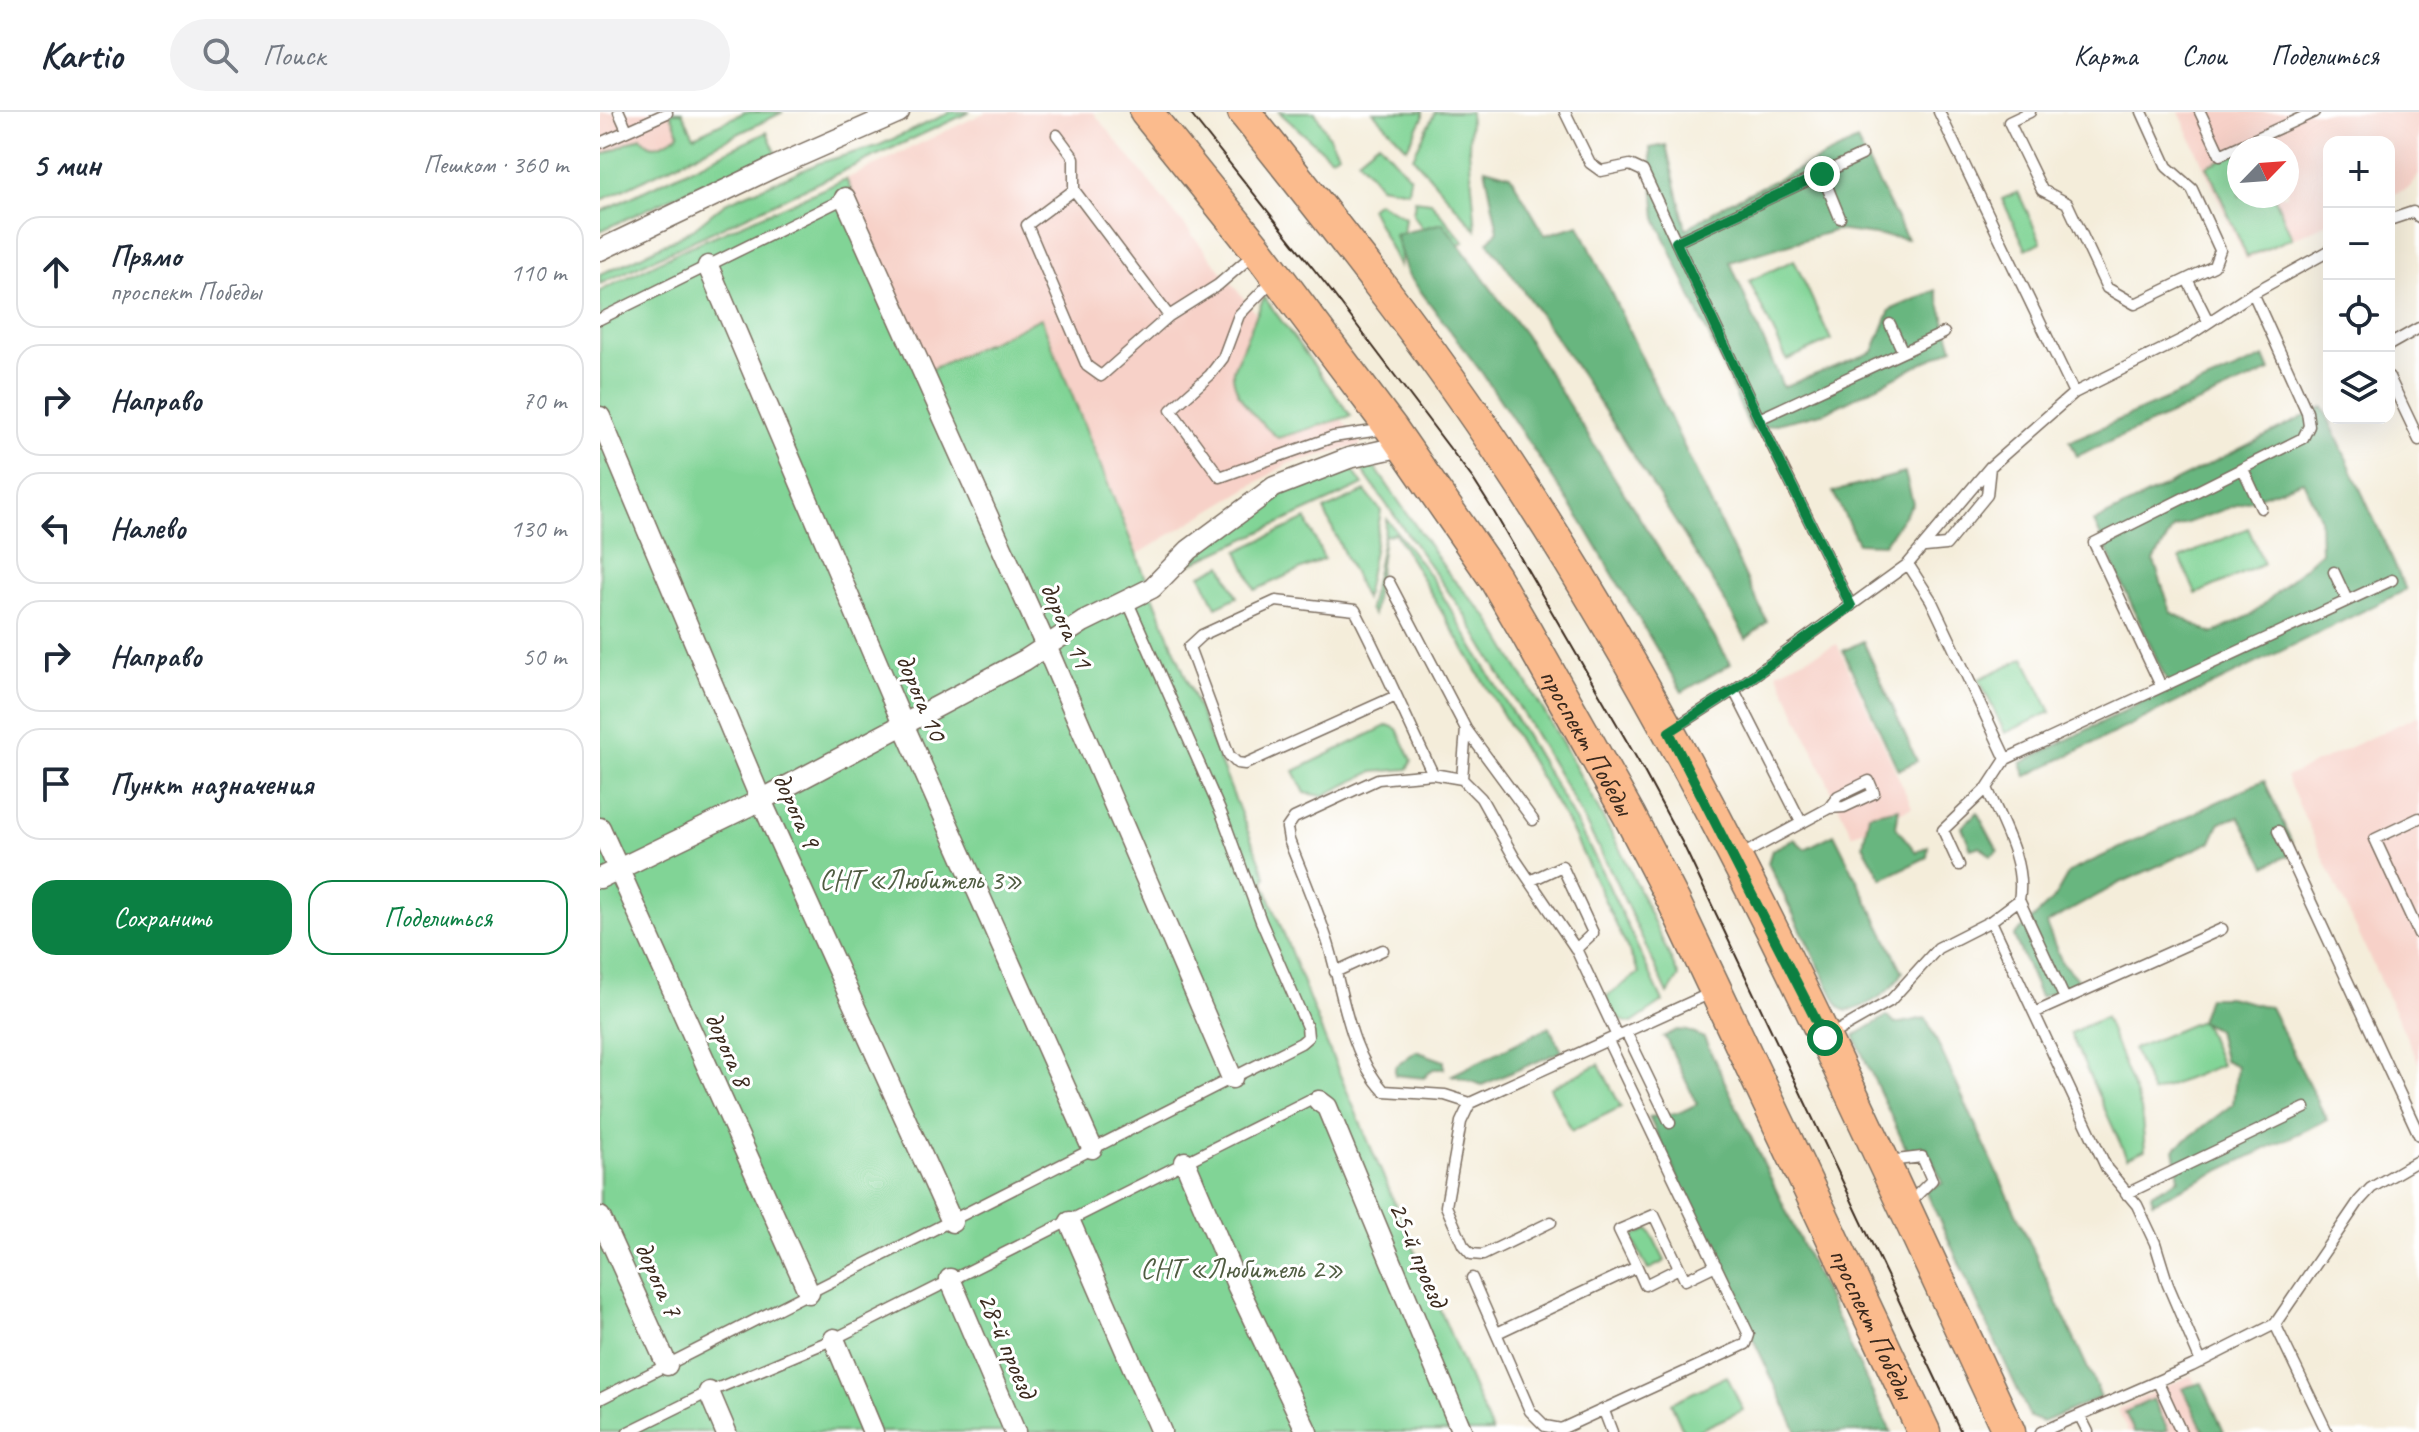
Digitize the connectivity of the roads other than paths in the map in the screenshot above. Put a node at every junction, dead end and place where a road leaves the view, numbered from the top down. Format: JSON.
{"nodes":[{"id":1,"x":619,"y":112,"type":"edge"},
{"id":2,"x":899,"y":112,"type":"edge"},
{"id":3,"x":1146,"y":112,"type":"edge"},
{"id":4,"x":1244,"y":112,"type":"edge"},
{"id":5,"x":1565,"y":112,"type":"edge"},
{"id":6,"x":1939,"y":112,"type":"edge"},
{"id":7,"x":2030,"y":112,"type":"edge"},
{"id":8,"x":2142,"y":112,"type":"edge"},
{"id":9,"x":2200,"y":112,"type":"edge"},
{"id":10,"x":2314,"y":112,"type":"edge"},
{"id":11,"x":667,"y":113,"type":"edge"},
{"id":12,"x":627,"y":130,"type":"junction"},
{"id":13,"x":1057,"y":135,"type":"dead end"},
{"id":14,"x":600,"y":143,"type":"edge"},
{"id":15,"x":1862,"y":155,"type":"dead end"},
{"id":16,"x":1822,"y":174,"type":"junction"},
{"id":17,"x":1074,"y":190,"type":"junction"},
{"id":18,"x":845,"y":198,"type":"joint"},
{"id":19,"x":2419,"y":217,"type":"edge"},
{"id":20,"x":1840,"y":218,"type":"dead end"},
{"id":21,"x":2395,"y":218,"type":"edge"},
{"id":22,"x":1676,"y":242,"type":"junction"},
{"id":23,"x":600,"y":250,"type":"edge"},
{"id":24,"x":2323,"y":254,"type":"edge"},
{"id":25,"x":1268,"y":263,"type":"junction"},
{"id":26,"x":708,"y":266,"type":"junction"},
{"id":27,"x":2187,"y":279,"type":"junction"},
{"id":28,"x":2253,"y":293,"type":"junction"},
{"id":29,"x":1169,"y":316,"type":"junction"},
{"id":30,"x":600,"y":319,"type":"edge"},
{"id":31,"x":2208,"y":321,"type":"junction"},
{"id":32,"x":1890,"y":324,"type":"dead end"},
{"id":33,"x":2419,"y":328,"type":"edge"},
{"id":34,"x":1944,"y":333,"type":"dead end"},
{"id":35,"x":2395,"y":342,"type":"edge"},
{"id":36,"x":1903,"y":352,"type":"junction"},
{"id":37,"x":2395,"y":390,"type":"edge"},
{"id":38,"x":2074,"y":393,"type":"junction"},
{"id":39,"x":600,"y":417,"type":"edge"},
{"id":40,"x":1759,"y":419,"type":"junction"},
{"id":41,"x":1397,"y":437,"type":"junction"},
{"id":42,"x":2419,"y":440,"type":"edge"},
{"id":43,"x":1990,"y":467,"type":"junction"},
{"id":44,"x":2243,"y":469,"type":"junction"},
{"id":45,"x":2261,"y":508,"type":"dead end"},
{"id":46,"x":1925,"y":547,"type":"junction"},
{"id":47,"x":1908,"y":564,"type":"junction"},
{"id":48,"x":2334,"y":572,"type":"dead end"},
{"id":49,"x":2392,"y":580,"type":"dead end"},
{"id":50,"x":1389,"y":582,"type":"dead end"},
{"id":51,"x":1127,"y":600,"type":"junction"},
{"id":52,"x":2347,"y":600,"type":"junction"},
{"id":53,"x":1851,"y":606,"type":"junction"},
{"id":54,"x":1046,"y":646,"type":"junction"},
{"id":55,"x":2161,"y":686,"type":"junction"},
{"id":56,"x":1734,"y":690,"type":"junction"},
{"id":57,"x":1396,"y":696,"type":"junction"},
{"id":58,"x":903,"y":724,"type":"junction"},
{"id":59,"x":1466,"y":729,"type":"junction"},
{"id":60,"x":1669,"y":732,"type":"junction"},
{"id":61,"x":2006,"y":759,"type":"junction"},
{"id":62,"x":1433,"y":774,"type":"junction"},
{"id":63,"x":1462,"y":779,"type":"junction"},
{"id":64,"x":1987,"y":788,"type":"junction"},
{"id":65,"x":761,"y":800,"type":"junction"},
{"id":66,"x":1829,"y":808,"type":"dead end"},
{"id":67,"x":2419,"y":818,"type":"edge"},
{"id":68,"x":1533,"y":820,"type":"dead end"},
{"id":69,"x":1801,"y":822,"type":"junction"},
{"id":70,"x":600,"y":828,"type":"edge"},
{"id":71,"x":2278,"y":831,"type":"dead end"},
{"id":72,"x":1734,"y":859,"type":"junction"},
{"id":73,"x":1959,"y":865,"type":"dead end"},
{"id":74,"x":609,"y":874,"type":"edge"},
{"id":75,"x":1530,"y":881,"type":"junction"},
{"id":76,"x":2019,"y":900,"type":"junction"},
{"id":77,"x":1991,"y":921,"type":"junction"},
{"id":78,"x":2222,"y":929,"type":"dead end"},
{"id":79,"x":2419,"y":934,"type":"edge"},
{"id":80,"x":1576,"y":949,"type":"junction"},
{"id":81,"x":1383,"y":950,"type":"dead end"},
{"id":82,"x":1335,"y":972,"type":"junction"},
{"id":83,"x":1716,"y":991,"type":"junction"},
{"id":84,"x":2065,"y":999,"type":"junction"},
{"id":85,"x":2034,"y":1013,"type":"junction"},
{"id":86,"x":1617,"y":1036,"type":"junction"},
{"id":87,"x":1825,"y":1038,"type":"junction"},
{"id":88,"x":1232,"y":1078,"type":"junction"},
{"id":89,"x":1319,"y":1101,"type":"joint"},
{"id":90,"x":1470,"y":1103,"type":"junction"},
{"id":91,"x":2305,"y":1108,"type":"dead end"},
{"id":92,"x":1670,"y":1123,"type":"dead end"},
{"id":93,"x":2419,"y":1135,"type":"edge"},
{"id":94,"x":1092,"y":1148,"type":"junction"},
{"id":95,"x":2419,"y":1160,"type":"edge"},
{"id":96,"x":1185,"y":1162,"type":"junction"},
{"id":97,"x":2126,"y":1194,"type":"junction"},
{"id":98,"x":600,"y":1217,"type":"edge"},
{"id":99,"x":952,"y":1222,"type":"junction"},
{"id":100,"x":1070,"y":1222,"type":"junction"},
{"id":101,"x":1551,"y":1222,"type":"dead end"},
{"id":102,"x":1716,"y":1265,"type":"junction"},
{"id":103,"x":1637,"y":1267,"type":"junction"},
{"id":104,"x":1679,"y":1268,"type":"junction"},
{"id":105,"x":1472,"y":1278,"type":"dead end"},
{"id":106,"x":950,"y":1279,"type":"junction"},
{"id":107,"x":809,"y":1293,"type":"junction"},
{"id":108,"x":2275,"y":1324,"type":"junction"},
{"id":109,"x":1497,"y":1333,"type":"junction"},
{"id":110,"x":834,"y":1339,"type":"junction"},
{"id":111,"x":2201,"y":1362,"type":"junction"},
{"id":112,"x":667,"y":1365,"type":"junction"},
{"id":113,"x":2158,"y":1382,"type":"junction"},
{"id":114,"x":709,"y":1392,"type":"junction"},
{"id":115,"x":600,"y":1399,"type":"edge"},
{"id":116,"x":1604,"y":1411,"type":"junction"},
{"id":117,"x":2080,"y":1416,"type":"junction"},
{"id":118,"x":628,"y":1432,"type":"edge"},
{"id":119,"x":726,"y":1432,"type":"edge"},
{"id":120,"x":873,"y":1432,"type":"edge"},
{"id":121,"x":1015,"y":1432,"type":"edge"},
{"id":122,"x":1161,"y":1432,"type":"edge"},
{"id":123,"x":1307,"y":1432,"type":"edge"},
{"id":124,"x":1462,"y":1432,"type":"edge"},
{"id":125,"x":1612,"y":1432,"type":"edge"},
{"id":126,"x":1924,"y":1432,"type":"edge"},
{"id":127,"x":2009,"y":1432,"type":"edge"},
{"id":128,"x":2041,"y":1432,"type":"edge"},
{"id":129,"x":2088,"y":1432,"type":"edge"},
{"id":130,"x":2181,"y":1432,"type":"edge"},
{"id":131,"x":2327,"y":1432,"type":"edge"}],
"edges":[{"from":1,"to":12,"type":"lane"},
{"from":2,"to":23,"type":"street"},
{"from":3,"to":25,"type":"main road","name":"проспект Победы"},
{"from":4,"to":60,"type":"main road"},
{"from":5,"to":22,"type":"lane"},
{"from":6,"to":38,"type":"lane"},
{"from":7,"to":27,"type":"lane"},
{"from":8,"to":27,"type":"lane"},
{"from":9,"to":10,"type":"lane"},
{"from":11,"to":12,"type":"lane"},
{"from":12,"to":14,"type":"lane"},
{"from":13,"to":17,"type":"lane"},
{"from":15,"to":16,"type":"lane"},
{"from":16,"to":20,"type":"lane"},
{"from":16,"to":22,"type":"lane"},
{"from":17,"to":29,"type":"lane"},
{"from":17,"to":29,"type":"lane"},
{"from":18,"to":26,"type":"lane"},
{"from":18,"to":54,"type":"street","name":"дорога 11"},
{"from":19,"to":21,"type":"lane"},
{"from":22,"to":40,"type":"lane"},
{"from":24,"to":28,"type":"lane"},
{"from":25,"to":29,"type":"lane"},
{"from":25,"to":41,"type":"main road","name":"проспект Победы"},
{"from":25,"to":41,"type":"lane"},
{"from":26,"to":30,"type":"lane"},
{"from":26,"to":58,"type":"street","name":"дорога 10"},
{"from":27,"to":31,"type":"lane"},
{"from":28,"to":31,"type":"lane"},
{"from":28,"to":44,"type":"lane"},
{"from":31,"to":38,"type":"lane"},
{"from":32,"to":36,"type":"lane"},
{"from":33,"to":35,"type":"lane"},
{"from":34,"to":36,"type":"lane"},
{"from":36,"to":40,"type":"lane"},
{"from":37,"to":42,"type":"lane"},
{"from":38,"to":43,"type":"lane"},
{"from":39,"to":65,"type":"street","name":"дорога 9"},
{"from":40,"to":53,"type":"lane"},
{"from":41,"to":51,"type":"street"},
{"from":41,"to":83,"type":"main road","name":"проспект Победы"},
{"from":43,"to":46,"type":"lane"},
{"from":43,"to":46,"type":"lane"},
{"from":44,"to":45,"type":"lane"},
{"from":44,"to":55,"type":"lane"},
{"from":46,"to":47,"type":"lane"},
{"from":47,"to":53,"type":"lane"},
{"from":47,"to":61,"type":"lane"},
{"from":48,"to":52,"type":"lane"},
{"from":49,"to":52,"type":"lane"},
{"from":50,"to":59,"type":"lane"},
{"from":51,"to":54,"type":"street"},
{"from":51,"to":88,"type":"lane"},
{"from":52,"to":55,"type":"lane"},
{"from":53,"to":56,"type":"lane"},
{"from":54,"to":58,"type":"street"},
{"from":54,"to":88,"type":"street","name":"дорога 11"},
{"from":55,"to":61,"type":"lane"},
{"from":56,"to":60,"type":"lane"},
{"from":56,"to":69,"type":"lane"},
{"from":57,"to":57,"type":"lane"},
{"from":57,"to":62,"type":"lane"},
{"from":58,"to":65,"type":"street"},
{"from":58,"to":94,"type":"street","name":"дорога 10"},
{"from":59,"to":63,"type":"lane"},
{"from":59,"to":68,"type":"lane"},
{"from":60,"to":72,"type":"main road"},
{"from":61,"to":64,"type":"lane"},
{"from":62,"to":63,"type":"lane"},
{"from":62,"to":82,"type":"lane"},
{"from":63,"to":75,"type":"lane"},
{"from":64,"to":73,"type":"lane"},
{"from":64,"to":76,"type":"lane"},
{"from":65,"to":74,"type":"street"},
{"from":65,"to":99,"type":"street","name":"дорога 9"},
{"from":66,"to":69,"type":"lane"},
{"from":67,"to":79,"type":"lane"},
{"from":69,"to":72,"type":"lane"},
{"from":70,"to":74,"type":"street","name":"дорога 8"},
{"from":71,"to":93,"type":"lane"},
{"from":72,"to":87,"type":"main road"},
{"from":74,"to":107,"type":"street","name":"дорога 8"},
{"from":75,"to":80,"type":"lane"},
{"from":75,"to":80,"type":"lane"},
{"from":76,"to":77,"type":"lane"},
{"from":76,"to":84,"type":"lane"},
{"from":77,"to":85,"type":"lane"},
{"from":77,"to":87,"type":"lane"},
{"from":78,"to":84,"type":"lane"},
{"from":80,"to":86,"type":"lane"},
{"from":81,"to":82,"type":"lane"},
{"from":82,"to":90,"type":"lane"},
{"from":83,"to":86,"type":"lane"},
{"from":83,"to":126,"type":"main road","name":"проспект Победы"},
{"from":84,"to":85,"type":"lane"},
{"from":85,"to":97,"type":"lane"},
{"from":86,"to":90,"type":"lane"},
{"from":86,"to":92,"type":"lane"},
{"from":86,"to":102,"type":"lane"},
{"from":87,"to":127,"type":"main road"},
{"from":88,"to":94,"type":"lane"},
{"from":89,"to":96,"type":"lane"},
{"from":89,"to":124,"type":"street","name":"25-й проезд"},
{"from":90,"to":101,"type":"lane"},
{"from":91,"to":97,"type":"lane"},
{"from":94,"to":99,"type":"lane"},
{"from":95,"to":108,"type":"lane"},
{"from":96,"to":100,"type":"lane"},
{"from":96,"to":123,"type":"street"},
{"from":97,"to":111,"type":"lane"},
{"from":98,"to":112,"type":"street","name":"дорога 7"},
{"from":99,"to":107,"type":"lane"},
{"from":100,"to":106,"type":"lane"},
{"from":100,"to":122,"type":"street"},
{"from":102,"to":104,"type":"lane"},
{"from":102,"to":116,"type":"lane"},
{"from":103,"to":104,"type":"lane"},
{"from":103,"to":104,"type":"lane"},
{"from":103,"to":109,"type":"lane"},
{"from":105,"to":109,"type":"lane"},
{"from":106,"to":110,"type":"lane"},
{"from":106,"to":121,"type":"street","name":"28-й проезд"},
{"from":107,"to":112,"type":"lane"},
{"from":108,"to":111,"type":"lane"},
{"from":108,"to":131,"type":"lane"},
{"from":109,"to":116,"type":"lane"},
{"from":110,"to":114,"type":"lane"},
{"from":110,"to":120,"type":"street"},
{"from":111,"to":113,"type":"lane"},
{"from":112,"to":115,"type":"lane"},
{"from":113,"to":117,"type":"lane"},
{"from":113,"to":130,"type":"lane"},
{"from":114,"to":118,"type":"lane"},
{"from":114,"to":119,"type":"street"},
{"from":116,"to":125,"type":"lane"},
{"from":117,"to":128,"type":"lane"},
{"from":117,"to":129,"type":"lane"}]}
